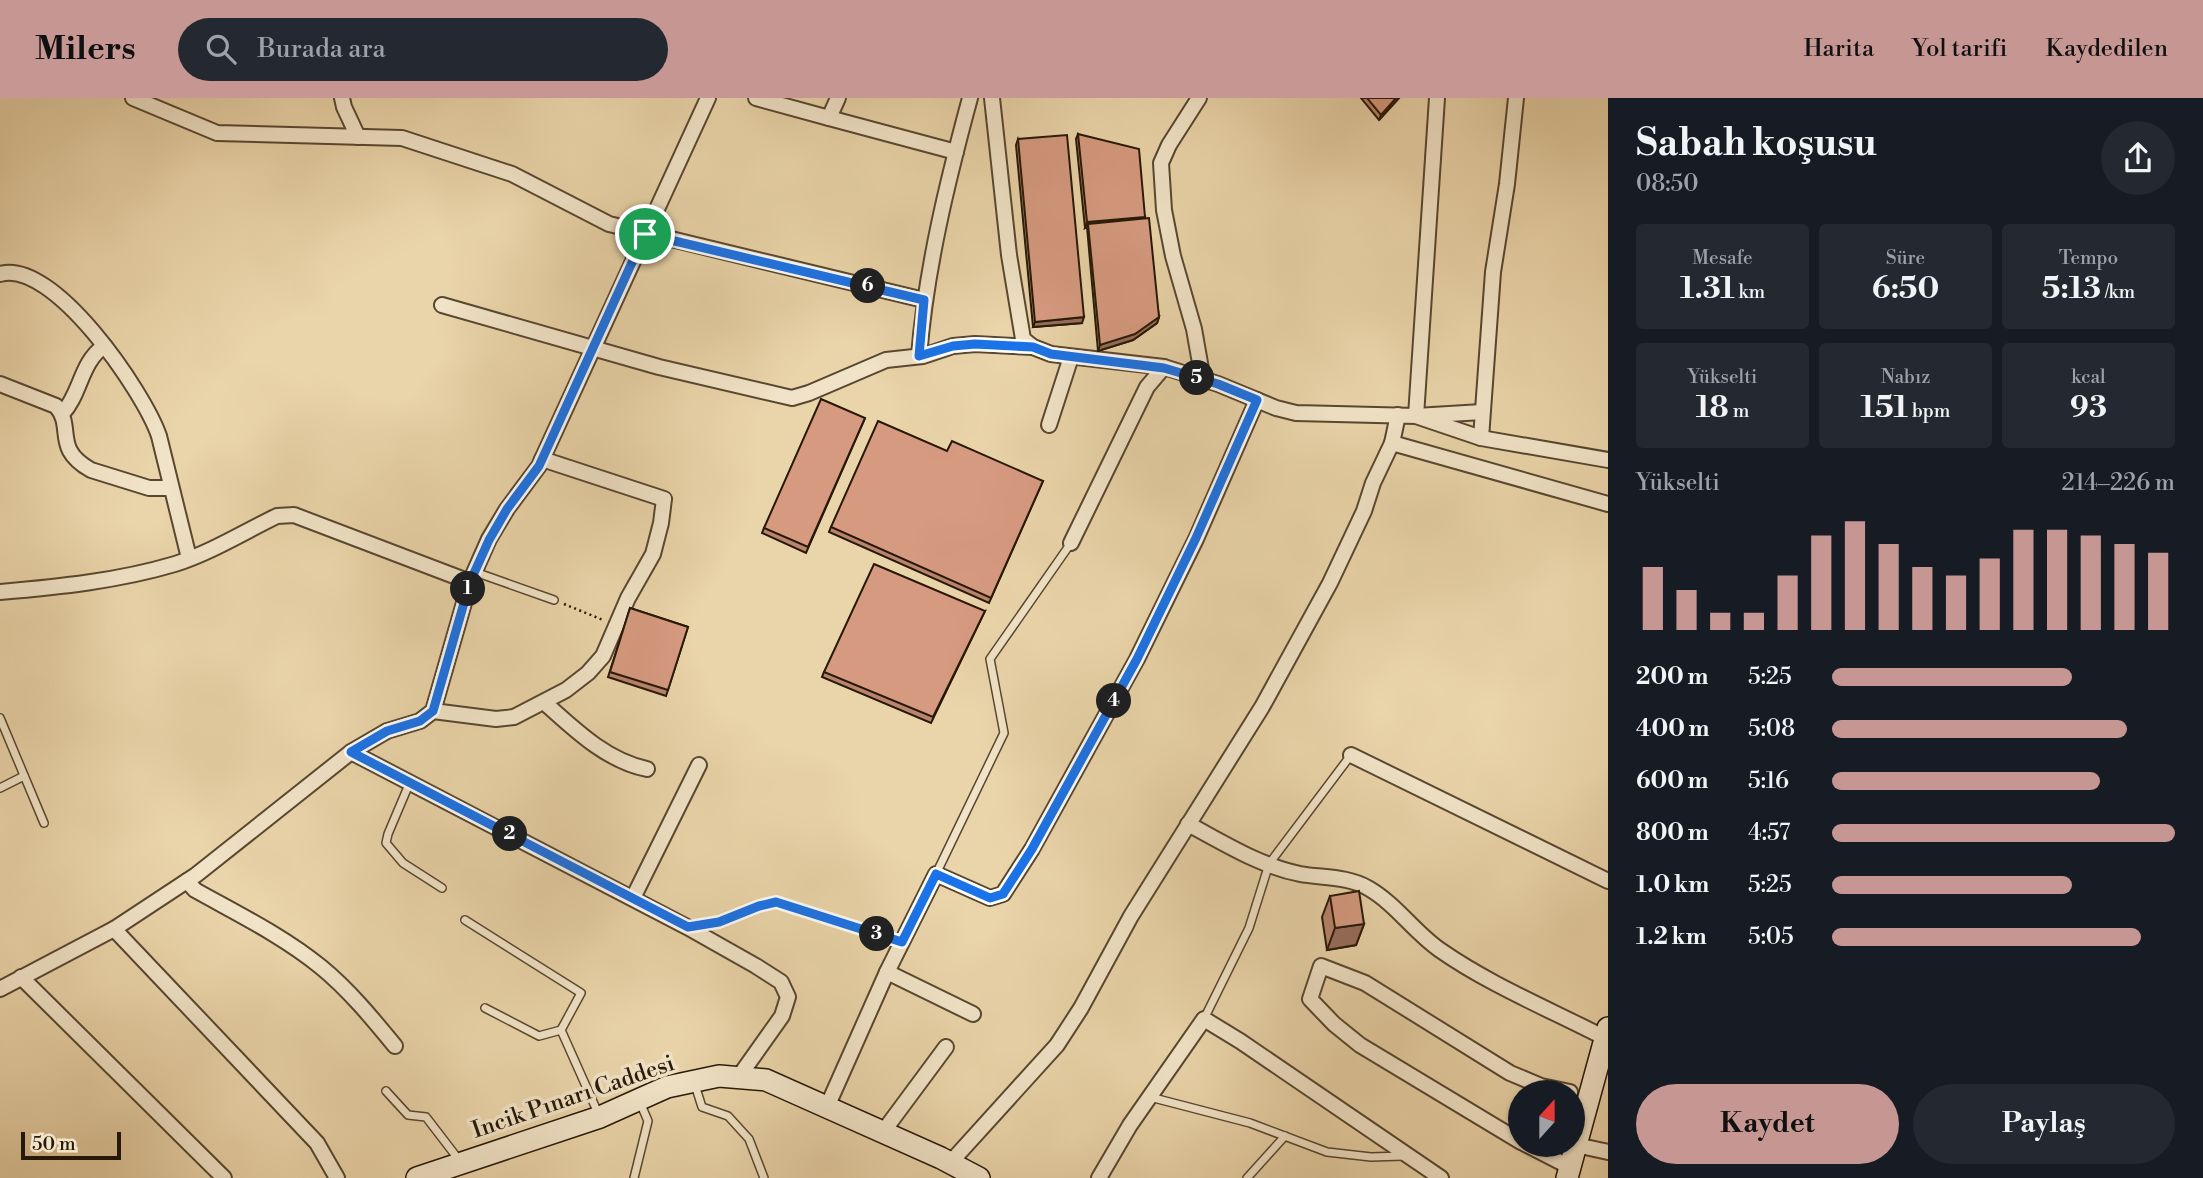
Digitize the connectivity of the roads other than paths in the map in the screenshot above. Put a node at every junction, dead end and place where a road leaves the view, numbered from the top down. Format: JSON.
{"nodes":[{"id":1,"x":342,"y":98,"type":"edge"},
{"id":2,"x":708,"y":98,"type":"edge"},
{"id":3,"x":756,"y":98,"type":"edge"},
{"id":4,"x":838,"y":98,"type":"edge"},
{"id":5,"x":970,"y":98,"type":"edge"},
{"id":6,"x":992,"y":98,"type":"edge"},
{"id":7,"x":1199,"y":98,"type":"edge"},
{"id":8,"x":1437,"y":98,"type":"edge"},
{"id":9,"x":1516,"y":98,"type":"edge"},
{"id":10,"x":138,"y":99,"type":"edge"},
{"id":11,"x":829,"y":118,"type":"junction"},
{"id":12,"x":358,"y":137,"type":"junction"},
{"id":13,"x":956,"y":152,"type":"junction"},
{"id":14,"x":645,"y":234,"type":"junction"},
{"id":15,"x":0,"y":275,"type":"edge"},
{"id":16,"x":924,"y":300,"type":"junction"},
{"id":17,"x":442,"y":305,"type":"dead end"},
{"id":18,"x":104,"y":346,"type":"junction"},
{"id":19,"x":1033,"y":347,"type":"junction"},
{"id":20,"x":593,"y":349,"type":"junction"},
{"id":21,"x":919,"y":356,"type":"junction"},
{"id":22,"x":1071,"y":357,"type":"junction"},
{"id":23,"x":1164,"y":368,"type":"junction"},
{"id":24,"x":1203,"y":380,"type":"junction"},
{"id":25,"x":0,"y":384,"type":"edge"},
{"id":26,"x":1257,"y":400,"type":"junction"},
{"id":27,"x":1482,"y":412,"type":"junction"},
{"id":28,"x":62,"y":414,"type":"junction"},
{"id":29,"x":1398,"y":415,"type":"junction"},
{"id":30,"x":1416,"y":416,"type":"junction"},
{"id":31,"x":1049,"y":425,"type":"dead end"},
{"id":32,"x":1481,"y":438,"type":"junction"},
{"id":33,"x":1392,"y":443,"type":"junction"},
{"id":34,"x":542,"y":458,"type":"junction"},
{"id":35,"x":1608,"y":460,"type":"edge"},
{"id":36,"x":171,"y":488,"type":"junction"},
{"id":37,"x":1608,"y":504,"type":"edge"},
{"id":38,"x":1071,"y":543,"type":"joint"},
{"id":39,"x":190,"y":558,"type":"junction"},
{"id":40,"x":472,"y":577,"type":"junction"},
{"id":41,"x":0,"y":592,"type":"edge"},
{"id":42,"x":554,"y":600,"type":"road end"},
{"id":43,"x":545,"y":703,"type":"junction"},
{"id":44,"x":433,"y":711,"type":"junction"},
{"id":45,"x":0,"y":718,"type":"edge"},
{"id":46,"x":351,"y":752,"type":"junction"},
{"id":47,"x":1351,"y":755,"type":"joint"},
{"id":48,"x":699,"y":765,"type":"dead end"},
{"id":49,"x":648,"y":769,"type":"dead end"},
{"id":50,"x":24,"y":776,"type":"junction"},
{"id":51,"x":410,"y":782,"type":"junction"},
{"id":52,"x":0,"y":789,"type":"edge"},
{"id":53,"x":44,"y":823,"type":"dead end"},
{"id":54,"x":1188,"y":824,"type":"junction"},
{"id":55,"x":1269,"y":864,"type":"junction"},
{"id":56,"x":936,"y":874,"type":"junction"},
{"id":57,"x":187,"y":881,"type":"junction"},
{"id":58,"x":1608,"y":881,"type":"edge"},
{"id":59,"x":442,"y":888,"type":"dead end"},
{"id":60,"x":633,"y":898,"type":"junction"},
{"id":61,"x":465,"y":920,"type":"dead end"},
{"id":62,"x":688,"y":927,"type":"junction"},
{"id":63,"x":114,"y":929,"type":"junction"},
{"id":64,"x":902,"y":942,"type":"junction"},
{"id":65,"x":887,"y":972,"type":"junction"},
{"id":66,"x":21,"y":977,"type":"junction"},
{"id":67,"x":0,"y":989,"type":"edge"},
{"id":68,"x":485,"y":1009,"type":"dead end"},
{"id":69,"x":973,"y":1014,"type":"dead end"},
{"id":70,"x":1204,"y":1019,"type":"junction"},
{"id":71,"x":561,"y":1030,"type":"junction"},
{"id":72,"x":1607,"y":1033,"type":"edge"},
{"id":73,"x":395,"y":1046,"type":"dead end"},
{"id":74,"x":946,"y":1047,"type":"dead end"},
{"id":75,"x":738,"y":1078,"type":"junction"},
{"id":76,"x":1527,"y":1080,"type":"edge"},
{"id":77,"x":1585,"y":1080,"type":"edge"},
{"id":78,"x":694,"y":1081,"type":"junction"},
{"id":79,"x":386,"y":1091,"type":"dead end"},
{"id":80,"x":1150,"y":1097,"type":"junction"},
{"id":81,"x":639,"y":1100,"type":"junction"},
{"id":82,"x":827,"y":1107,"type":"junction"},
{"id":83,"x":600,"y":1117,"type":"junction"},
{"id":84,"x":883,"y":1132,"type":"junction"},
{"id":85,"x":1508,"y":1134,"type":"edge"},
{"id":86,"x":1285,"y":1136,"type":"junction"},
{"id":87,"x":1586,"y":1147,"type":"edge"},
{"id":88,"x":1608,"y":1152,"type":"edge"},
{"id":89,"x":1408,"y":1156,"type":"junction"},
{"id":90,"x":1545,"y":1157,"type":"edge"},
{"id":91,"x":461,"y":1163,"type":"junction"},
{"id":92,"x":950,"y":1163,"type":"junction"},
{"id":93,"x":1568,"y":1172,"type":"edge"},
{"id":94,"x":224,"y":1178,"type":"edge"},
{"id":95,"x":337,"y":1178,"type":"edge"},
{"id":96,"x":417,"y":1178,"type":"edge"},
{"id":97,"x":634,"y":1178,"type":"edge"},
{"id":98,"x":764,"y":1178,"type":"edge"},
{"id":99,"x":979,"y":1178,"type":"edge"},
{"id":100,"x":1099,"y":1178,"type":"edge"},
{"id":101,"x":1247,"y":1178,"type":"edge"},
{"id":102,"x":1441,"y":1178,"type":"edge"}],
"edges":[{"from":1,"to":12,"type":"street"},
{"from":2,"to":14,"type":"street"},
{"from":3,"to":11,"type":"street"},
{"from":4,"to":11,"type":"street"},
{"from":5,"to":13,"type":"street"},
{"from":6,"to":19,"type":"street"},
{"from":7,"to":24,"type":"street"},
{"from":8,"to":30,"type":"street"},
{"from":9,"to":27,"type":"street"},
{"from":10,"to":12,"type":"street"},
{"from":11,"to":13,"type":"street"},
{"from":12,"to":14,"type":"street"},
{"from":13,"to":16,"type":"street"},
{"from":14,"to":16,"type":"street"},
{"from":14,"to":20,"type":"street"},
{"from":15,"to":18,"type":"street"},
{"from":16,"to":21,"type":"street"},
{"from":17,"to":20,"type":"street"},
{"from":18,"to":28,"type":"street"},
{"from":18,"to":36,"type":"street"},
{"from":19,"to":21,"type":"street"},
{"from":19,"to":22,"type":"street"},
{"from":20,"to":21,"type":"street"},
{"from":20,"to":34,"type":"street"},
{"from":22,"to":23,"type":"street"},
{"from":22,"to":31,"type":"street"},
{"from":23,"to":24,"type":"street"},
{"from":23,"to":38,"type":"street"},
{"from":24,"to":26,"type":"street"},
{"from":25,"to":28,"type":"street"},
{"from":26,"to":29,"type":"street"},
{"from":26,"to":56,"type":"street"},
{"from":27,"to":30,"type":"street"},
{"from":27,"to":32,"type":"street"},
{"from":28,"to":36,"type":"street"},
{"from":29,"to":30,"type":"street"},
{"from":29,"to":33,"type":"street"},
{"from":30,"to":32,"type":"street"},
{"from":32,"to":35,"type":"street"},
{"from":33,"to":37,"type":"street"},
{"from":33,"to":54,"type":"street"},
{"from":34,"to":40,"type":"street"},
{"from":34,"to":43,"type":"street"},
{"from":36,"to":39,"type":"street"},
{"from":38,"to":56,"type":"lane"},
{"from":39,"to":40,"type":"street"},
{"from":39,"to":41,"type":"street"},
{"from":40,"to":42,"type":"lane"},
{"from":40,"to":44,"type":"street"},
{"from":43,"to":44,"type":"street"},
{"from":43,"to":49,"type":"street"},
{"from":44,"to":46,"type":"street"},
{"from":45,"to":50,"type":"lane"},
{"from":46,"to":51,"type":"street"},
{"from":46,"to":57,"type":"street"},
{"from":47,"to":55,"type":"lane"},
{"from":47,"to":58,"type":"street"},
{"from":48,"to":60,"type":"street"},
{"from":50,"to":52,"type":"lane"},
{"from":50,"to":53,"type":"lane"},
{"from":51,"to":59,"type":"lane"},
{"from":51,"to":60,"type":"street"},
{"from":54,"to":55,"type":"street"},
{"from":54,"to":92,"type":"street"},
{"from":55,"to":70,"type":"lane"},
{"from":55,"to":72,"type":"street"},
{"from":56,"to":64,"type":"street"},
{"from":57,"to":63,"type":"street"},
{"from":57,"to":73,"type":"street"},
{"from":60,"to":62,"type":"street"},
{"from":61,"to":71,"type":"lane"},
{"from":62,"to":64,"type":"lane"},
{"from":62,"to":75,"type":"street"},
{"from":63,"to":66,"type":"street"},
{"from":63,"to":95,"type":"street"},
{"from":64,"to":65,"type":"street"},
{"from":65,"to":69,"type":"street"},
{"from":65,"to":82,"type":"street"},
{"from":66,"to":67,"type":"street"},
{"from":66,"to":94,"type":"street"},
{"from":68,"to":71,"type":"lane"},
{"from":70,"to":80,"type":"street"},
{"from":70,"to":89,"type":"street"},
{"from":71,"to":83,"type":"lane"},
{"from":72,"to":77,"type":"main road"},
{"from":74,"to":84,"type":"street"},
{"from":75,"to":78,"type":"main road","name":"Incik Pınarı Caddesi"},
{"from":75,"to":82,"type":"main road","name":"Incik Pınarı Caddesi"},
{"from":76,"to":85,"type":"street"},
{"from":78,"to":81,"type":"main road","name":"Incik Pınarı Caddesi"},
{"from":78,"to":98,"type":"lane"},
{"from":79,"to":91,"type":"lane"},
{"from":80,"to":86,"type":"lane"},
{"from":80,"to":100,"type":"street"},
{"from":81,"to":83,"type":"main road","name":"Incik Pınarı Caddesi"},
{"from":81,"to":97,"type":"lane"},
{"from":82,"to":84,"type":"main road","name":"Incik Pınarı Caddesi"},
{"from":83,"to":91,"type":"main road","name":"Incik Pınarı Caddesi"},
{"from":84,"to":92,"type":"main road","name":"Incik Pınarı Caddesi"},
{"from":86,"to":89,"type":"lane"},
{"from":86,"to":101,"type":"lane"},
{"from":87,"to":88,"type":"street"},
{"from":89,"to":102,"type":"street"},
{"from":90,"to":93,"type":"street"},
{"from":91,"to":96,"type":"main road","name":"Incik Pınarı Caddesi"},
{"from":92,"to":99,"type":"main road","name":"Incik Pınarı Caddesi"}]}
